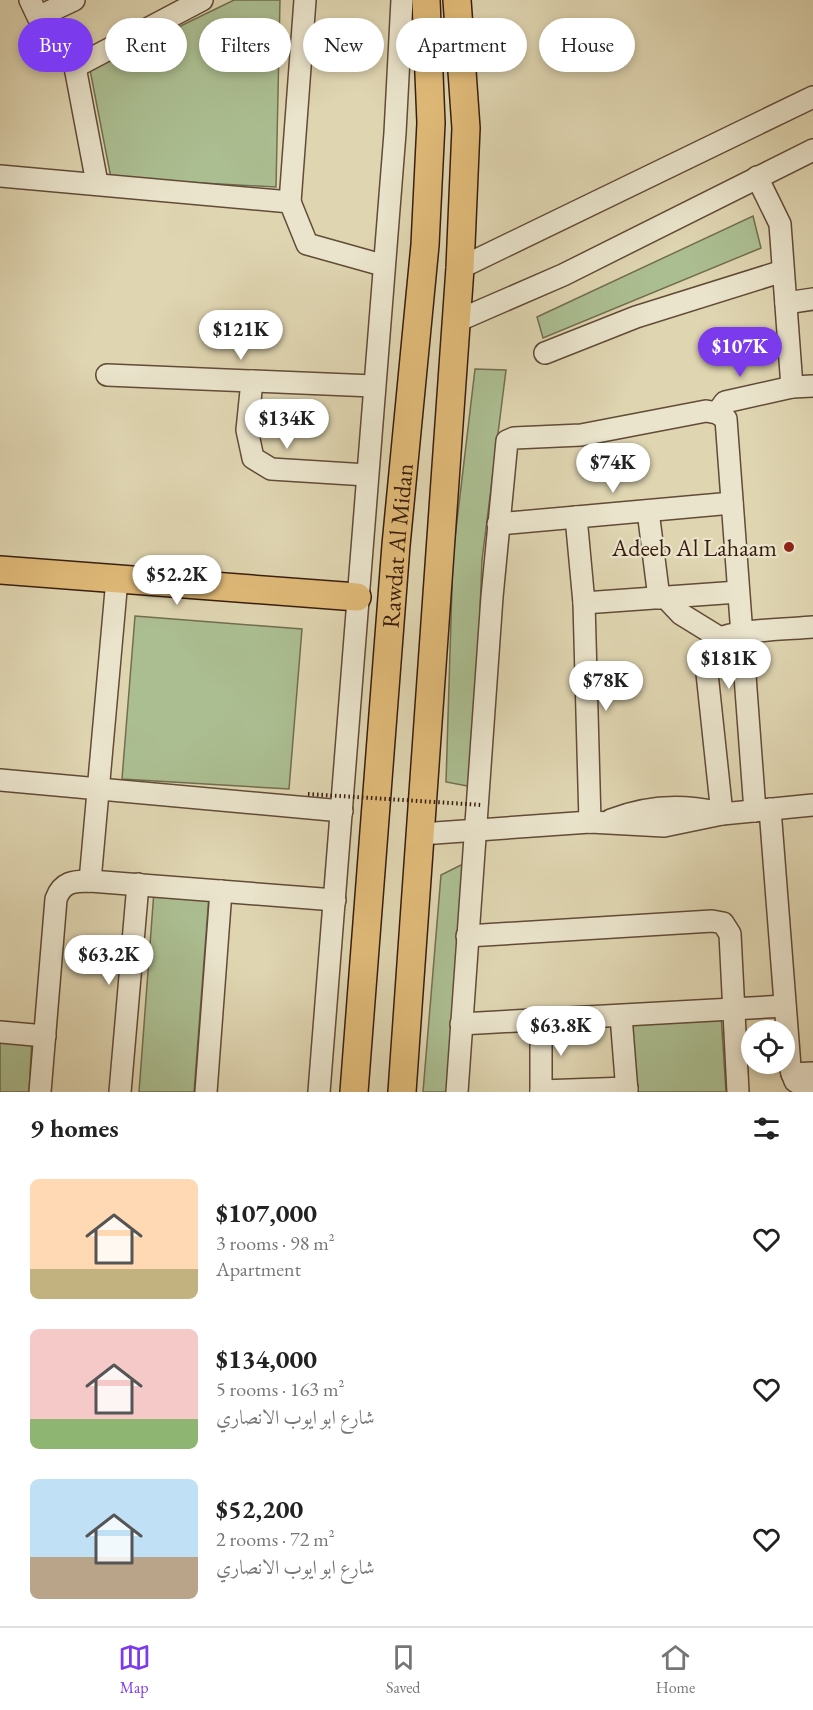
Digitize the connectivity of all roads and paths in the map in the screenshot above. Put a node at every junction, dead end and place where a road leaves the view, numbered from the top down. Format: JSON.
{"nodes":[{"id":1,"x":30,"y":0,"type":"edge"},
{"id":2,"x":74,"y":0,"type":"edge"},
{"id":3,"x":202,"y":0,"type":"edge"},
{"id":4,"x":305,"y":0,"type":"edge"},
{"id":5,"x":402,"y":0,"type":"edge"},
{"id":6,"x":426,"y":0,"type":"edge"},
{"id":7,"x":457,"y":0,"type":"edge"},
{"id":8,"x":813,"y":96,"type":"edge"},
{"id":9,"x":813,"y":150,"type":"edge"},
{"id":10,"x":0,"y":176,"type":"edge"},
{"id":11,"x":756,"y":177,"type":"junction"},
{"id":12,"x":97,"y":183,"type":"junction"},
{"id":13,"x":290,"y":202,"type":"junction"},
{"id":14,"x":382,"y":265,"type":"junction"},
{"id":15,"x":460,"y":268,"type":"junction"},
{"id":16,"x":783,"y":271,"type":"junction"},
{"id":17,"x":813,"y":299,"type":"edge"},
{"id":18,"x":786,"y":303,"type":"junction"},
{"id":19,"x":457,"y":321,"type":"junction"},
{"id":20,"x":545,"y":353,"type":"dead end"},
{"id":21,"x":107,"y":375,"type":"dead end"},
{"id":22,"x":252,"y":381,"type":"junction"},
{"id":23,"x":373,"y":386,"type":"junction"},
{"id":24,"x":813,"y":386,"type":"edge"},
{"id":25,"x":792,"y":387,"type":"junction"},
{"id":26,"x":717,"y":413,"type":"junction"},
{"id":27,"x":367,"y":475,"type":"junction"},
{"id":28,"x":732,"y":503,"type":"junction"},
{"id":29,"x":648,"y":511,"type":"junction"},
{"id":30,"x":576,"y":517,"type":"junction"},
{"id":31,"x":498,"y":524,"type":"junction"},
{"id":32,"x":0,"y":570,"type":"edge"},
{"id":33,"x":117,"y":579,"type":"junction"},
{"id":34,"x":738,"y":592,"type":"junction"},
{"id":35,"x":357,"y":597,"type":"junction"},
{"id":36,"x":662,"y":597,"type":"junction"},
{"id":37,"x":584,"y":603,"type":"junction"},
{"id":38,"x":813,"y":627,"type":"edge"},
{"id":39,"x":741,"y":634,"type":"junction"},
{"id":40,"x":720,"y":638,"type":"junction"},
{"id":41,"x":0,"y":780,"type":"edge"},
{"id":42,"x":98,"y":789,"type":"junction"},
{"id":43,"x":308,"y":794,"type":"dead end"},
{"id":44,"x":482,"y":805,"type":"dead end"},
{"id":45,"x":813,"y":805,"type":"edge"},
{"id":46,"x":762,"y":810,"type":"junction"},
{"id":47,"x":342,"y":811,"type":"junction"},
{"id":48,"x":722,"y":814,"type":"junction"},
{"id":49,"x":597,"y":823,"type":"junction"},
{"id":50,"x":475,"y":830,"type":"junction"},
{"id":51,"x":421,"y":834,"type":"junction"},
{"id":52,"x":90,"y":881,"type":"junction"},
{"id":53,"x":138,"y":884,"type":"junction"},
{"id":54,"x":221,"y":891,"type":"junction"},
{"id":55,"x":335,"y":900,"type":"junction"},
{"id":56,"x":467,"y":936,"type":"junction"},
{"id":57,"x":785,"y":1006,"type":"junction"},
{"id":58,"x":734,"y":1009,"type":"junction"},
{"id":59,"x":621,"y":1016,"type":"junction"},
{"id":60,"x":786,"y":1020,"type":"edge"},
{"id":61,"x":541,"y":1021,"type":"junction"},
{"id":62,"x":461,"y":1024,"type":"junction"},
{"id":63,"x":0,"y":1032,"type":"edge"},
{"id":64,"x":45,"y":1036,"type":"junction"},
{"id":65,"x":813,"y":1073,"type":"edge"},
{"id":66,"x":792,"y":1074,"type":"edge"},
{"id":67,"x":795,"y":1074,"type":"edge"},
{"id":68,"x":627,"y":1090,"type":"edge"},
{"id":69,"x":40,"y":1092,"type":"edge"},
{"id":70,"x":120,"y":1092,"type":"edge"},
{"id":71,"x":206,"y":1092,"type":"edge"},
{"id":72,"x":320,"y":1092,"type":"edge"},
{"id":73,"x":354,"y":1092,"type":"edge"},
{"id":74,"x":402,"y":1092,"type":"edge"},
{"id":75,"x":457,"y":1092,"type":"edge"},
{"id":76,"x":541,"y":1092,"type":"edge"},
{"id":77,"x":738,"y":1092,"type":"edge"},
{"id":78,"x":813,"y":1092,"type":"edge"}],
"edges":[{"from":1,"to":2,"type":"street"},
{"from":3,"to":12,"type":"street"},
{"from":4,"to":13,"type":"street"},
{"from":5,"to":14,"type":"street"},
{"from":6,"to":73,"type":"main road","name":"Rawdat Al Midan"},
{"from":7,"to":15,"type":"main road","name":"Rawdat Al Midan"},
{"from":8,"to":15,"type":"street"},
{"from":9,"to":11,"type":"street"},
{"from":10,"to":12,"type":"street"},
{"from":11,"to":16,"type":"street"},
{"from":11,"to":19,"type":"street"},
{"from":12,"to":13,"type":"street"},
{"from":13,"to":14,"type":"street"},
{"from":14,"to":23,"type":"street"},
{"from":15,"to":19,"type":"main road","name":"Rawdat Al Midan"},
{"from":16,"to":18,"type":"street"},
{"from":16,"to":20,"type":"street"},
{"from":17,"to":18,"type":"street"},
{"from":18,"to":25,"type":"street"},
{"from":19,"to":51,"type":"main road","name":"Rawdat Al Midan"},
{"from":21,"to":22,"type":"street"},
{"from":22,"to":23,"type":"street"},
{"from":22,"to":27,"type":"street"},
{"from":23,"to":27,"type":"street"},
{"from":24,"to":25,"type":"street"},
{"from":25,"to":26,"type":"street"},
{"from":26,"to":28,"type":"street"},
{"from":26,"to":31,"type":"street"},
{"from":27,"to":35,"type":"street"},
{"from":28,"to":29,"type":"street"},
{"from":28,"to":34,"type":"street"},
{"from":29,"to":30,"type":"street"},
{"from":29,"to":36,"type":"street"},
{"from":30,"to":31,"type":"street"},
{"from":30,"to":37,"type":"street"},
{"from":31,"to":50,"type":"street"},
{"from":32,"to":33,"type":"main road"},
{"from":33,"to":35,"type":"main road"},
{"from":33,"to":42,"type":"street"},
{"from":34,"to":36,"type":"street"},
{"from":34,"to":39,"type":"street"},
{"from":35,"to":47,"type":"street"},
{"from":36,"to":37,"type":"street"},
{"from":36,"to":40,"type":"street"},
{"from":37,"to":49,"type":"street"},
{"from":38,"to":39,"type":"street"},
{"from":39,"to":40,"type":"street"},
{"from":39,"to":46,"type":"street"},
{"from":40,"to":48,"type":"street"},
{"from":41,"to":42,"type":"street"},
{"from":42,"to":47,"type":"street"},
{"from":42,"to":52,"type":"street"},
{"from":43,"to":44,"type":"path","bridge":true},
{"from":45,"to":46,"type":"street"},
{"from":46,"to":48,"type":"street"},
{"from":46,"to":57,"type":"street"},
{"from":47,"to":55,"type":"street"},
{"from":48,"to":49,"type":"street"},
{"from":49,"to":50,"type":"street"},
{"from":50,"to":51,"type":"street"},
{"from":50,"to":56,"type":"street"},
{"from":51,"to":74,"type":"main road","name":"Rawdat Al Midan"},
{"from":52,"to":53,"type":"street"},
{"from":52,"to":64,"type":"street"},
{"from":53,"to":54,"type":"street"},
{"from":53,"to":70,"type":"street"},
{"from":54,"to":55,"type":"street"},
{"from":54,"to":71,"type":"street"},
{"from":55,"to":72,"type":"street"},
{"from":56,"to":58,"type":"street"},
{"from":56,"to":62,"type":"street"},
{"from":57,"to":58,"type":"street"},
{"from":57,"to":60,"type":"street"},
{"from":58,"to":59,"type":"street"},
{"from":58,"to":77,"type":"street"},
{"from":59,"to":61,"type":"street"},
{"from":59,"to":68,"type":"street"},
{"from":61,"to":62,"type":"street"},
{"from":61,"to":76,"type":"street"},
{"from":62,"to":75,"type":"street"},
{"from":63,"to":64,"type":"street"},
{"from":64,"to":69,"type":"street"},
{"from":65,"to":67,"type":"street"},
{"from":66,"to":78,"type":"street"},
{"from":68,"to":76,"type":"street"}]}
